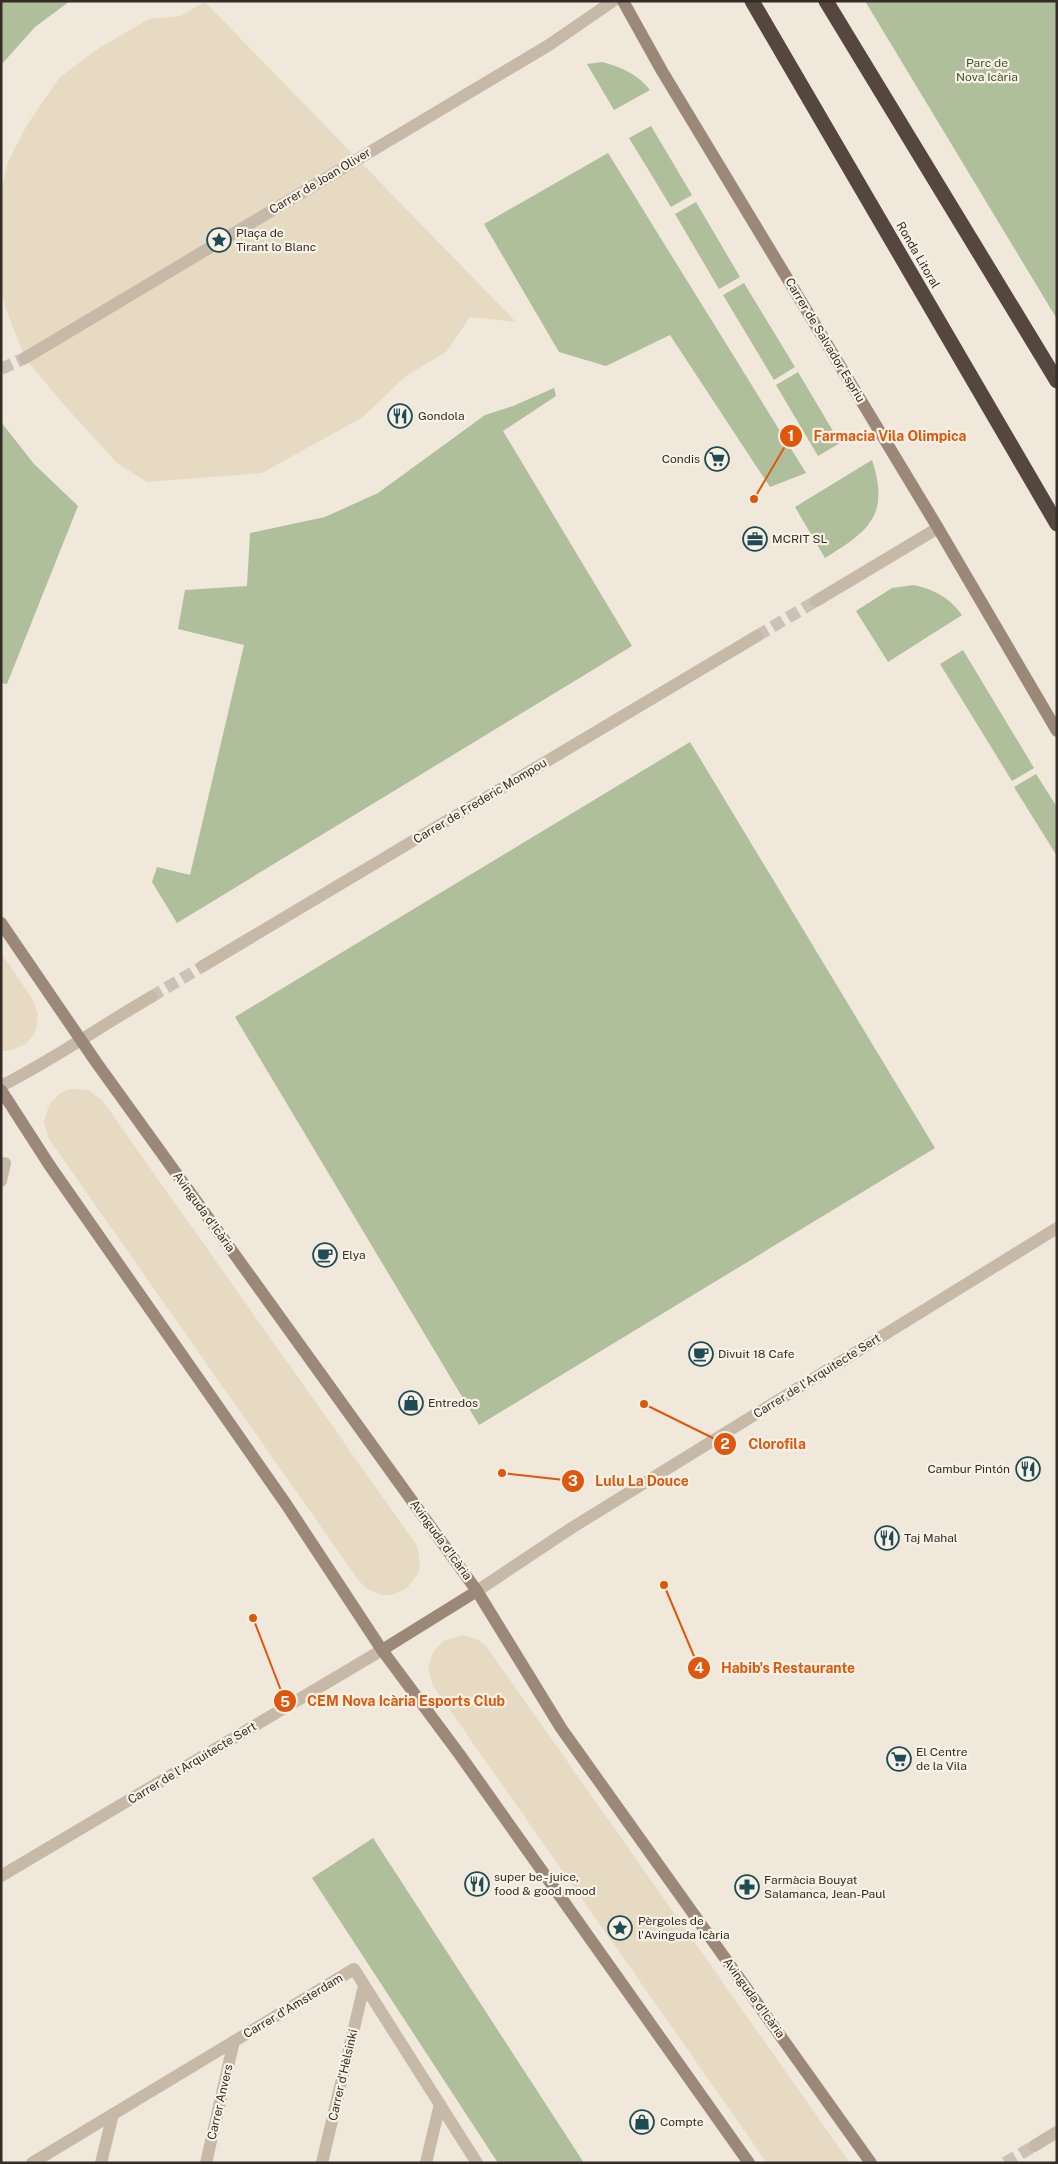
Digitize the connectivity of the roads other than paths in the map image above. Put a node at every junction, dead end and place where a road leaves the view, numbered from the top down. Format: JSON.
{"nodes":[{"id":1,"x":613,"y":1,"type":"edge"},
{"id":2,"x":623,"y":1,"type":"edge"},
{"id":3,"x":752,"y":1,"type":"edge"},
{"id":4,"x":826,"y":1,"type":"edge"},
{"id":5,"x":25,"y":358,"type":"tunnel mouth"},
{"id":6,"x":1057,"y":380,"type":"edge"},
{"id":7,"x":1057,"y":524,"type":"edge"},
{"id":8,"x":938,"y":528,"type":"junction"},
{"id":9,"x":816,"y":601,"type":"tunnel mouth"},
{"id":10,"x":757,"y":636,"type":"tunnel mouth"},
{"id":11,"x":1057,"y":731,"type":"edge"},
{"id":12,"x":1,"y":924,"type":"edge"},
{"id":13,"x":203,"y":966,"type":"tunnel mouth"},
{"id":14,"x":151,"y":997,"type":"tunnel mouth"},
{"id":15,"x":80,"y":1039,"type":"junction"},
{"id":16,"x":1,"y":1086,"type":"edge"},
{"id":17,"x":1,"y":1090,"type":"edge"},
{"id":18,"x":6,"y":1163,"type":"dead end"},
{"id":19,"x":1,"y":1181,"type":"edge"},
{"id":20,"x":1057,"y":1228,"type":"edge"},
{"id":21,"x":477,"y":1591,"type":"junction"},
{"id":22,"x":382,"y":1650,"type":"junction"},
{"id":23,"x":1,"y":1876,"type":"edge"},
{"id":24,"x":364,"y":1986,"type":"junction"},
{"id":25,"x":234,"y":2041,"type":"junction"},
{"id":26,"x":440,"y":2104,"type":"junction"},
{"id":27,"x":113,"y":2114,"type":"junction"},
{"id":28,"x":1057,"y":2132,"type":"edge"},
{"id":29,"x":1034,"y":2146,"type":"tunnel mouth"},
{"id":30,"x":32,"y":2163,"type":"edge"},
{"id":31,"x":101,"y":2163,"type":"edge"},
{"id":32,"x":206,"y":2163,"type":"edge"},
{"id":33,"x":322,"y":2163,"type":"edge"},
{"id":34,"x":426,"y":2163,"type":"edge"},
{"id":35,"x":477,"y":2163,"type":"edge"},
{"id":36,"x":749,"y":2163,"type":"edge"},
{"id":37,"x":871,"y":2163,"type":"edge"}],
"edges":[{"from":1,"to":5,"type":"street","name":"Carrer de Joan Oliver"},
{"from":2,"to":8,"type":"street","name":"Carrer de Salvador Espriu"},
{"from":3,"to":7,"type":"highway","name":"Ronda Litoral"},
{"from":4,"to":6,"type":"highway"},
{"from":8,"to":9,"type":"street"},
{"from":8,"to":11,"type":"street","name":"Carrer de Salvador Espriu"},
{"from":10,"to":13,"type":"street","name":"Carrer de Frederic Mompou"},
{"from":12,"to":15,"type":"street","name":"Avinguda d'Icària"},
{"from":14,"to":15,"type":"street"},
{"from":15,"to":16,"type":"street"},
{"from":15,"to":21,"type":"street","name":"Avinguda d'Icària"},
{"from":17,"to":22,"type":"street"},
{"from":18,"to":19,"type":"street"},
{"from":20,"to":21,"type":"street","name":"Carrer de l'Arquitecte Sert"},
{"from":21,"to":22,"type":"street"},
{"from":21,"to":37,"type":"street","name":"Avinguda d'Icària"},
{"from":22,"to":23,"type":"street","name":"Carrer de l'Arquitecte Sert"},
{"from":22,"to":36,"type":"street"},
{"from":24,"to":25,"type":"street","name":"Carrer d'Amsterdam"},
{"from":24,"to":26,"type":"street","name":"Carrer d'Amsterdam"},
{"from":24,"to":33,"type":"street","name":"Carrer d'Hèlsinki"},
{"from":25,"to":27,"type":"street","name":"Carrer d'Amsterdam"},
{"from":25,"to":32,"type":"street","name":"Carrer Anvers"},
{"from":26,"to":34,"type":"street"},
{"from":26,"to":35,"type":"street","name":"Carrer d'Amsterdam"},
{"from":27,"to":30,"type":"street","name":"Carrer d'Amsterdam"},
{"from":27,"to":31,"type":"street"},
{"from":28,"to":29,"type":"street"}]}
